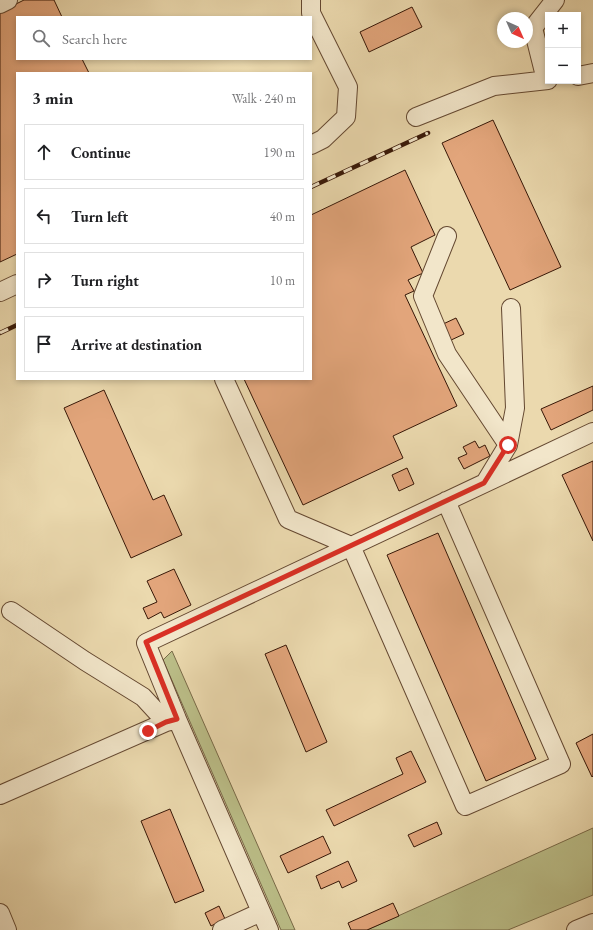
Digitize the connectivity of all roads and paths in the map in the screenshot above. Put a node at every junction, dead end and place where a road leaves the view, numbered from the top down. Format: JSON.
{"nodes":[{"id":1,"x":8,"y":0,"type":"edge"},
{"id":2,"x":311,"y":0,"type":"edge"},
{"id":3,"x":555,"y":0,"type":"edge"},
{"id":4,"x":0,"y":4,"type":"edge"},
{"id":5,"x":312,"y":16,"type":"edge"},
{"id":6,"x":312,"y":17,"type":"edge"},
{"id":7,"x":545,"y":73,"type":"edge"},
{"id":8,"x":593,"y":73,"type":"edge"},
{"id":9,"x":581,"y":75,"type":"edge"},
{"id":10,"x":545,"y":80,"type":"edge"},
{"id":11,"x":416,"y":117,"type":"dead end"},
{"id":12,"x":312,"y":144,"type":"edge"},
{"id":13,"x":447,"y":236,"type":"dead end"},
{"id":14,"x":16,"y":284,"type":"edge"},
{"id":15,"x":0,"y":292,"type":"edge"},
{"id":16,"x":511,"y":308,"type":"dead end"},
{"id":17,"x":224,"y":380,"type":"edge"},
{"id":18,"x":593,"y":432,"type":"edge"},
{"id":19,"x":508,"y":445,"type":"junction"},
{"id":20,"x":484,"y":483,"type":"junction"},
{"id":21,"x":446,"y":501,"type":"junction"},
{"id":22,"x":350,"y":546,"type":"junction"},
{"id":23,"x":11,"y":611,"type":"dead end"},
{"id":24,"x":172,"y":721,"type":"junction"},
{"id":25,"x":0,"y":795,"type":"edge"},
{"id":26,"x":261,"y":912,"type":"junction"},
{"id":27,"x":0,"y":913,"type":"edge"},
{"id":28,"x":7,"y":930,"type":"edge"},
{"id":29,"x":222,"y":930,"type":"edge"},
{"id":30,"x":269,"y":930,"type":"edge"}],
"edges":[{"from":1,"to":4,"type":"street"},
{"from":2,"to":5,"type":"street"},
{"from":3,"to":7,"type":"street"},
{"from":6,"to":12,"type":"street"},
{"from":8,"to":9,"type":"street"},
{"from":10,"to":11,"type":"street"},
{"from":13,"to":19,"type":"street"},
{"from":14,"to":15,"type":"street"},
{"from":16,"to":19,"type":"street"},
{"from":17,"to":22,"type":"street"},
{"from":18,"to":20,"type":"street"},
{"from":19,"to":20,"type":"street"},
{"from":20,"to":21,"type":"street"},
{"from":21,"to":22,"type":"street"},
{"from":21,"to":22,"type":"street"},
{"from":22,"to":24,"type":"street"},
{"from":23,"to":24,"type":"street"},
{"from":24,"to":25,"type":"street"},
{"from":24,"to":26,"type":"street"},
{"from":26,"to":29,"type":"street"},
{"from":26,"to":30,"type":"street"},
{"from":27,"to":28,"type":"street"}]}
